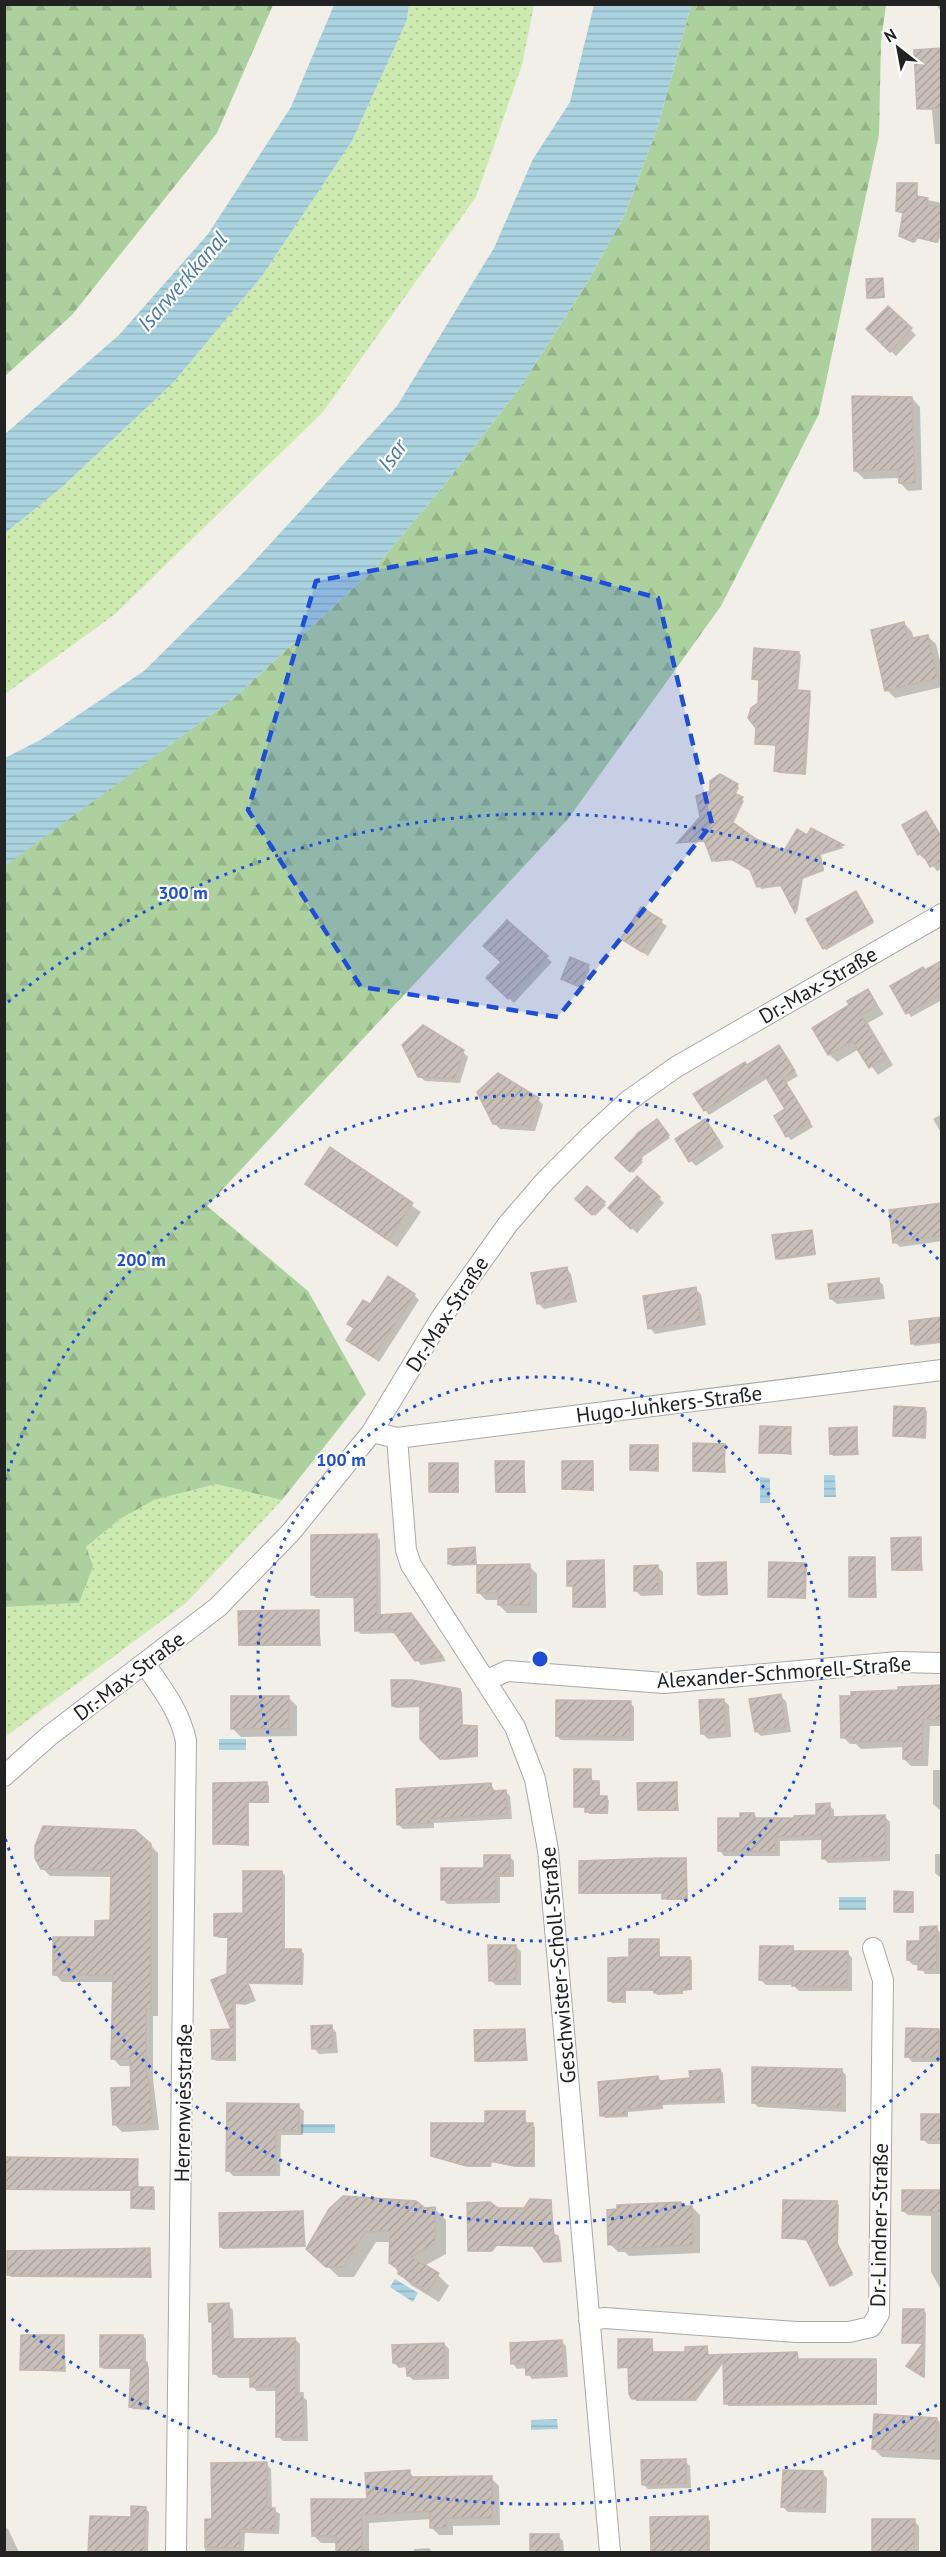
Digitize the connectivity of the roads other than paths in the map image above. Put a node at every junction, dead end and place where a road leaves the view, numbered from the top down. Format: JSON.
{"nodes":[{"id":1,"x":942,"y":914,"type":"edge"},
{"id":2,"x":942,"y":1370,"type":"edge"},
{"id":3,"x":372,"y":1432,"type":"junction"},
{"id":4,"x":397,"y":1438,"type":"junction"},
{"id":5,"x":942,"y":1663,"type":"edge"},
{"id":6,"x":145,"y":1664,"type":"junction"},
{"id":7,"x":485,"y":1681,"type":"junction"},
{"id":8,"x":4,"y":1776,"type":"edge"},
{"id":9,"x":873,"y":1948,"type":"dead end"},
{"id":10,"x":589,"y":2320,"type":"junction"},
{"id":11,"x":176,"y":2553,"type":"edge"},
{"id":12,"x":610,"y":2553,"type":"edge"}],
"edges":[{"from":1,"to":3,"type":"street","name":"Dr.-Max-Straße"},
{"from":2,"to":4,"type":"street","name":"Hugo-Junkers-Straße"},
{"from":3,"to":4,"type":"street"},
{"from":3,"to":6,"type":"street","name":"Dr.-Max-Straße"},
{"from":4,"to":7,"type":"street","name":"Geschwister-Scholl-Straße"},
{"from":5,"to":7,"type":"street","name":"Alexander-Schmorell-Straße"},
{"from":6,"to":8,"type":"street","name":"Dr.-Max-Straße"},
{"from":6,"to":11,"type":"street","name":"Herrenwiesstraße"},
{"from":7,"to":10,"type":"street","name":"Geschwister-Scholl-Straße"},
{"from":9,"to":10,"type":"street","name":"Dr.-Lindner-Straße"},
{"from":10,"to":12,"type":"street","name":"Geschwister-Scholl-Straße"}]}
